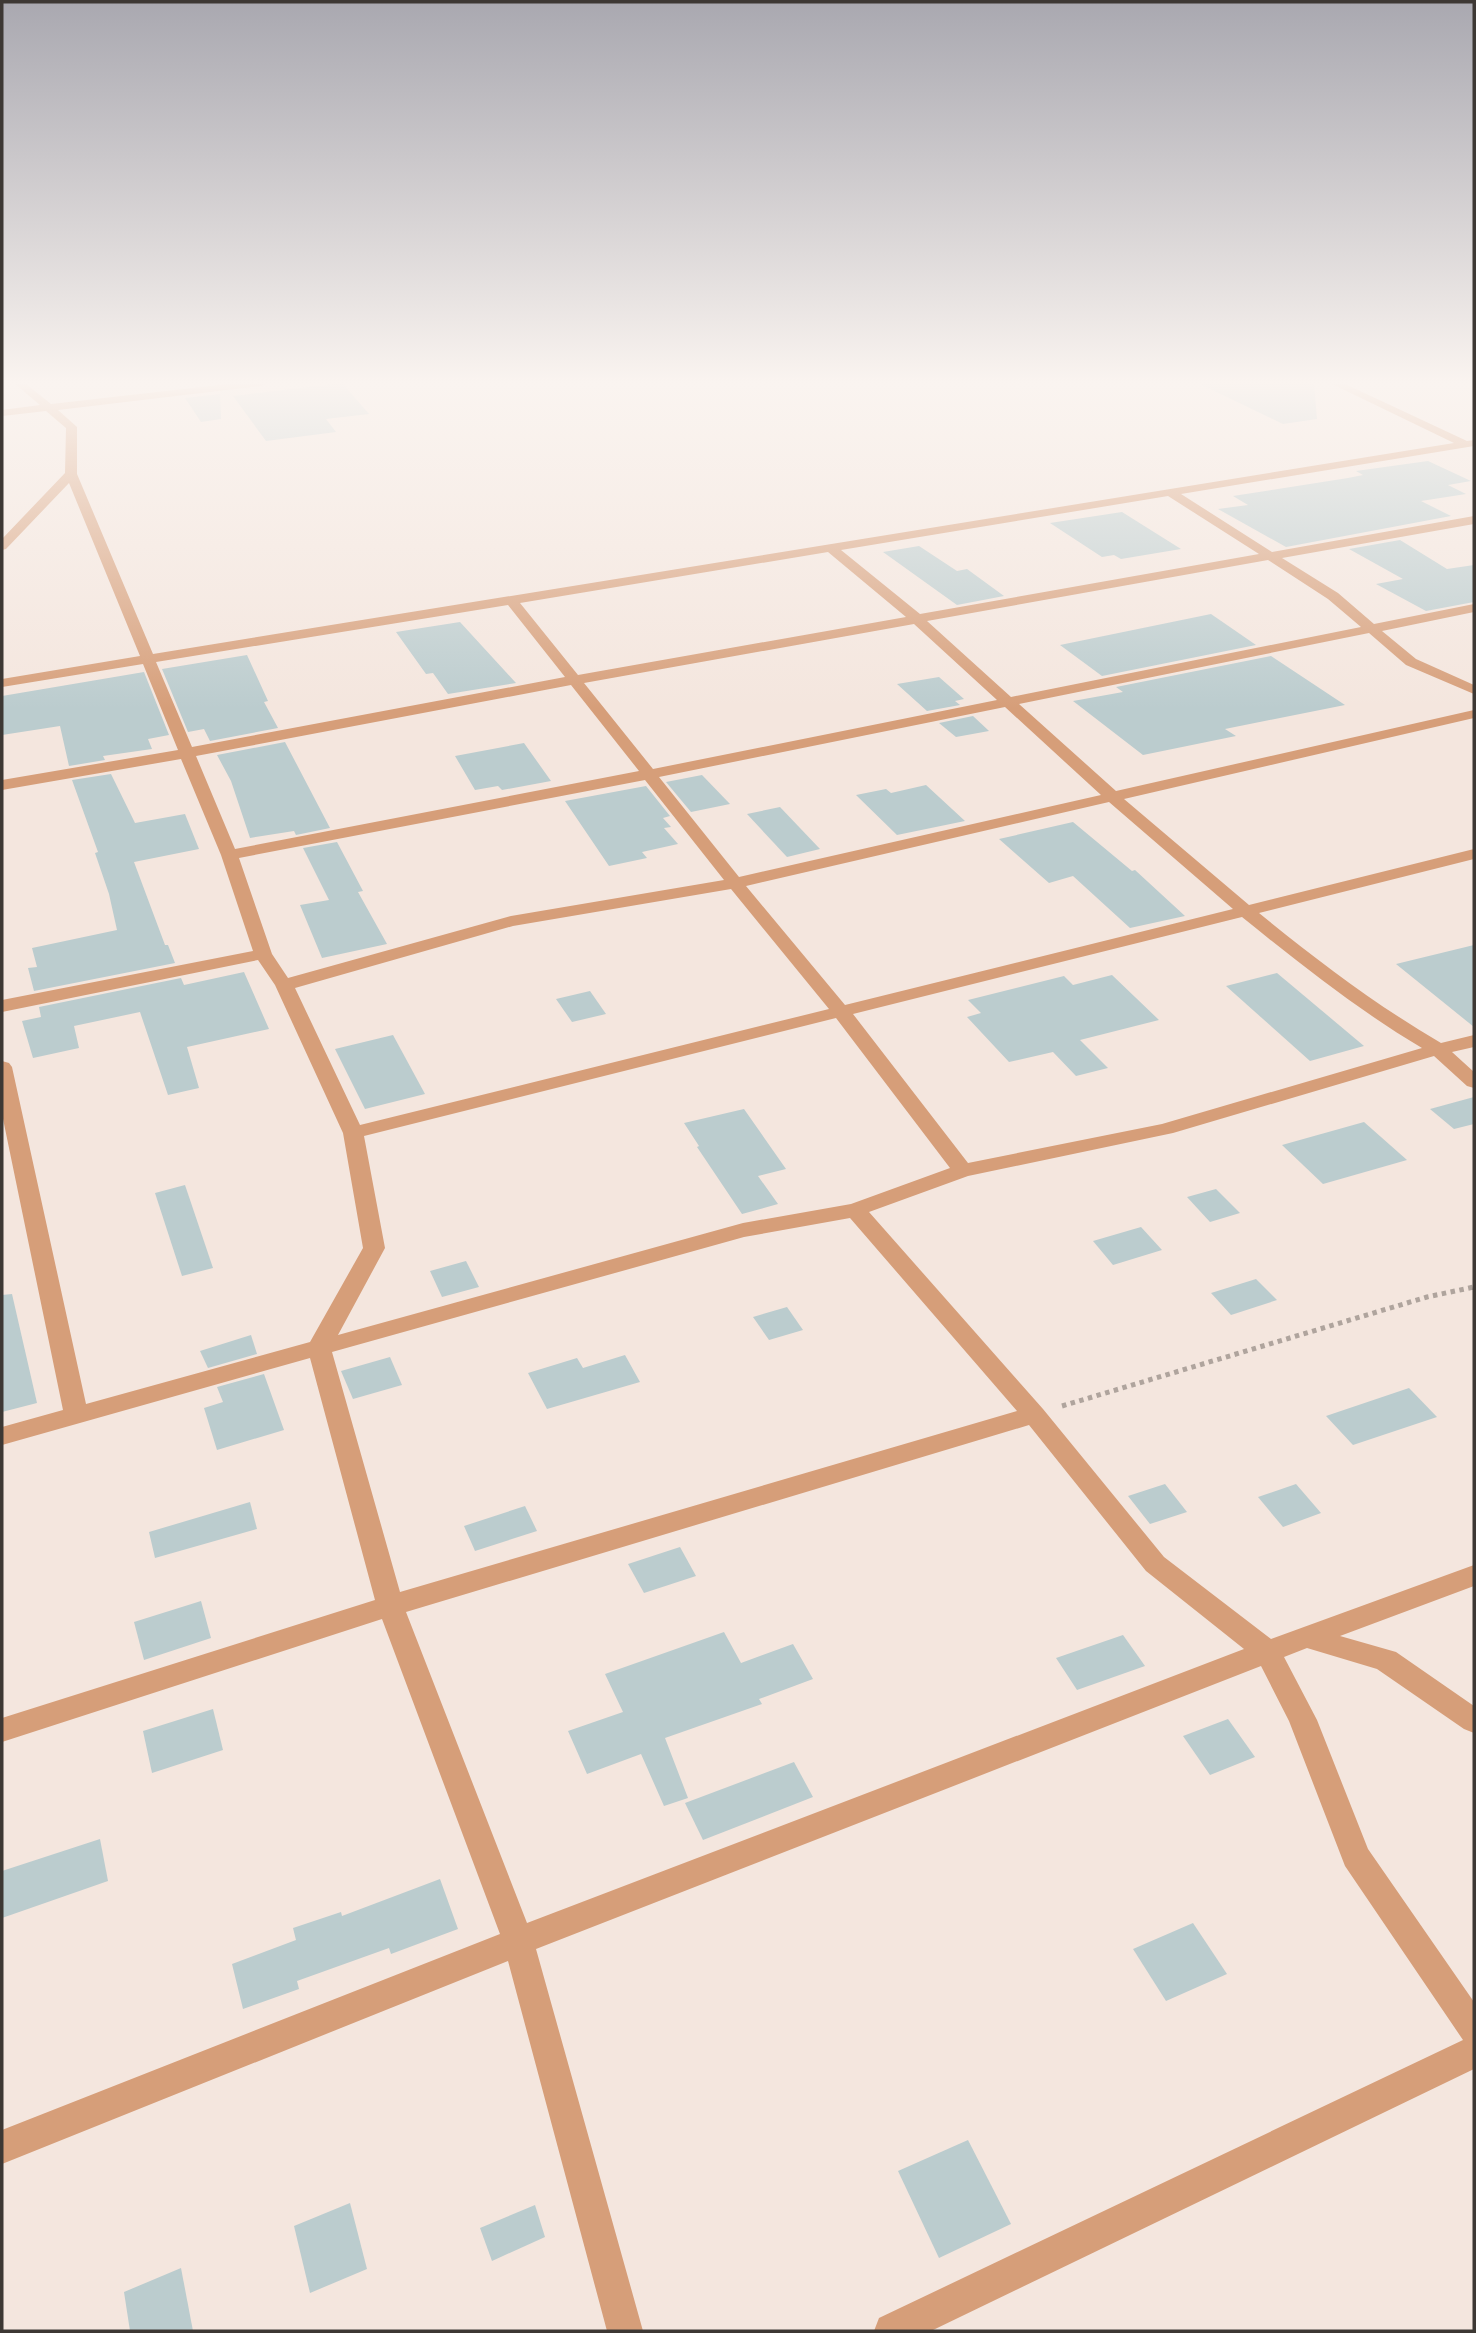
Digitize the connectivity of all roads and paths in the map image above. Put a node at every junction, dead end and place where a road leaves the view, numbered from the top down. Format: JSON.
{"nodes":[{"id":1,"x":54,"y":492,"type":"edge"},
{"id":2,"x":78,"y":492,"type":"edge"},
{"id":3,"x":1169,"y":492,"type":"joint"},
{"id":4,"x":1474,"y":520,"type":"edge"},
{"id":5,"x":2,"y":546,"type":"edge"},
{"id":6,"x":831,"y":548,"type":"junction"},
{"id":7,"x":1272,"y":555,"type":"junction"},
{"id":8,"x":511,"y":600,"type":"junction"},
{"id":9,"x":1474,"y":608,"type":"edge"},
{"id":10,"x":917,"y":619,"type":"junction"},
{"id":11,"x":1372,"y":629,"type":"junction"},
{"id":12,"x":148,"y":658,"type":"junction"},
{"id":13,"x":574,"y":680,"type":"junction"},
{"id":14,"x":2,"y":683,"type":"edge"},
{"id":15,"x":1474,"y":691,"type":"edge"},
{"id":16,"x":1009,"y":701,"type":"junction"},
{"id":17,"x":1474,"y":714,"type":"edge"},
{"id":18,"x":187,"y":753,"type":"junction"},
{"id":19,"x":650,"y":774,"type":"junction"},
{"id":20,"x":2,"y":785,"type":"edge"},
{"id":21,"x":1114,"y":798,"type":"junction"},
{"id":22,"x":1474,"y":854,"type":"edge"},
{"id":23,"x":229,"y":855,"type":"junction"},
{"id":24,"x":735,"y":883,"type":"junction"},
{"id":25,"x":1246,"y":911,"type":"junction"},
{"id":26,"x":263,"y":954,"type":"junction"},
{"id":27,"x":284,"y":985,"type":"junction"},
{"id":28,"x":2,"y":1006,"type":"edge"},
{"id":29,"x":841,"y":1012,"type":"junction"},
{"id":30,"x":1474,"y":1041,"type":"edge"},
{"id":31,"x":1438,"y":1048,"type":"junction"},
{"id":32,"x":2,"y":1067,"type":"edge"},
{"id":33,"x":1474,"y":1082,"type":"edge"},
{"id":34,"x":353,"y":1133,"type":"junction"},
{"id":35,"x":10,"y":1144,"type":"edge"},
{"id":36,"x":963,"y":1171,"type":"junction"},
{"id":37,"x":855,"y":1210,"type":"junction"},
{"id":38,"x":1474,"y":1287,"type":"edge"},
{"id":39,"x":319,"y":1348,"type":"junction"},
{"id":40,"x":76,"y":1415,"type":"junction"},
{"id":41,"x":1034,"y":1415,"type":"junction"},
{"id":42,"x":2,"y":1436,"type":"edge"},
{"id":43,"x":1474,"y":1575,"type":"edge"},
{"id":44,"x":390,"y":1606,"type":"junction"},
{"id":45,"x":1306,"y":1637,"type":"junction"},
{"id":46,"x":1267,"y":1651,"type":"junction"},
{"id":47,"x":1474,"y":1721,"type":"edge"},
{"id":48,"x":2,"y":1730,"type":"edge"},
{"id":49,"x":518,"y":1941,"type":"junction"},
{"id":50,"x":1474,"y":2029,"type":"edge"},
{"id":51,"x":1474,"y":2052,"type":"edge"},
{"id":52,"x":2,"y":2147,"type":"edge"},
{"id":53,"x":625,"y":2331,"type":"edge"},
{"id":54,"x":892,"y":2331,"type":"edge"}],
"edges":[{"from":1,"to":5,"type":"street"},
{"from":2,"to":12,"type":"street"},
{"from":3,"to":6,"type":"street"},
{"from":3,"to":7,"type":"street"},
{"from":4,"to":7,"type":"street"},
{"from":6,"to":8,"type":"street"},
{"from":6,"to":10,"type":"street"},
{"from":7,"to":10,"type":"street"},
{"from":7,"to":11,"type":"street"},
{"from":8,"to":12,"type":"street"},
{"from":8,"to":13,"type":"street"},
{"from":9,"to":11,"type":"street"},
{"from":10,"to":13,"type":"street"},
{"from":10,"to":16,"type":"street"},
{"from":11,"to":15,"type":"street"},
{"from":11,"to":16,"type":"street"},
{"from":12,"to":14,"type":"street"},
{"from":12,"to":18,"type":"street"},
{"from":13,"to":18,"type":"street"},
{"from":13,"to":19,"type":"street"},
{"from":16,"to":19,"type":"street"},
{"from":16,"to":21,"type":"street"},
{"from":17,"to":21,"type":"street"},
{"from":18,"to":20,"type":"street"},
{"from":18,"to":23,"type":"street"},
{"from":19,"to":23,"type":"street"},
{"from":19,"to":24,"type":"street"},
{"from":21,"to":24,"type":"street"},
{"from":21,"to":25,"type":"street"},
{"from":22,"to":25,"type":"street"},
{"from":23,"to":26,"type":"street"},
{"from":24,"to":27,"type":"street"},
{"from":24,"to":29,"type":"street"},
{"from":25,"to":29,"type":"street"},
{"from":25,"to":31,"type":"street"},
{"from":26,"to":27,"type":"street"},
{"from":26,"to":28,"type":"street"},
{"from":27,"to":34,"type":"street"},
{"from":29,"to":34,"type":"street"},
{"from":29,"to":36,"type":"street"},
{"from":30,"to":31,"type":"street"},
{"from":31,"to":33,"type":"street"},
{"from":31,"to":36,"type":"street"},
{"from":32,"to":35,"type":"street"},
{"from":34,"to":39,"type":"street"},
{"from":35,"to":40,"type":"street"},
{"from":36,"to":37,"type":"street"},
{"from":37,"to":39,"type":"street"},
{"from":37,"to":41,"type":"street"},
{"from":38,"to":41,"type":"path"},
{"from":39,"to":40,"type":"street"},
{"from":39,"to":44,"type":"street"},
{"from":40,"to":42,"type":"street"},
{"from":41,"to":44,"type":"street"},
{"from":41,"to":46,"type":"street"},
{"from":43,"to":45,"type":"street"},
{"from":44,"to":48,"type":"street"},
{"from":44,"to":49,"type":"street"},
{"from":45,"to":46,"type":"street"},
{"from":45,"to":47,"type":"street"},
{"from":46,"to":49,"type":"street"},
{"from":46,"to":50,"type":"street"},
{"from":49,"to":52,"type":"street"},
{"from":49,"to":53,"type":"street"},
{"from":51,"to":54,"type":"street"}]}
